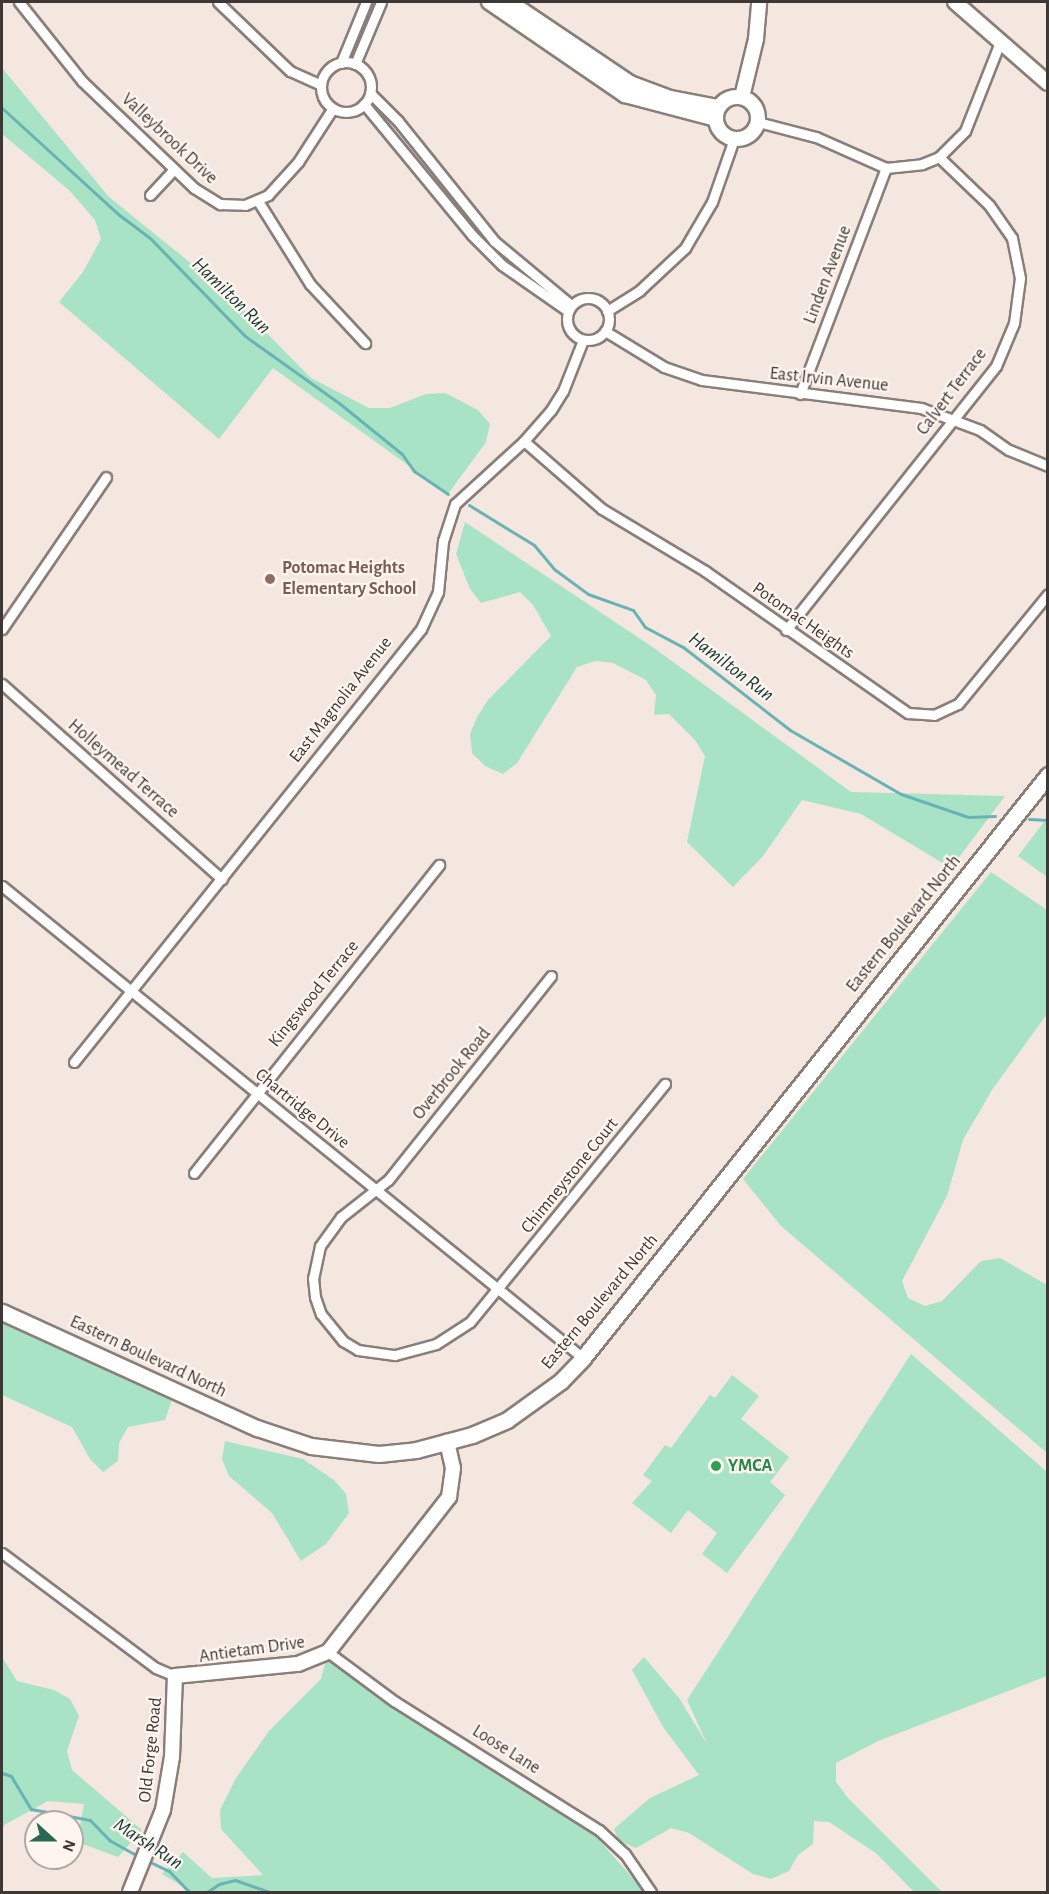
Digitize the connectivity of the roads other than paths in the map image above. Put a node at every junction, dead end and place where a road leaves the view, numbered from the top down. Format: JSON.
{"nodes":[{"id":1,"x":19,"y":2,"type":"edge"},
{"id":2,"x":218,"y":2,"type":"edge"},
{"id":3,"x":366,"y":2,"type":"edge"},
{"id":4,"x":381,"y":2,"type":"edge"},
{"id":5,"x":489,"y":2,"type":"edge"},
{"id":6,"x":510,"y":2,"type":"edge"},
{"id":7,"x":759,"y":2,"type":"edge"},
{"id":8,"x":955,"y":2,"type":"edge"},
{"id":9,"x":1000,"y":42,"type":"junction"},
{"id":10,"x":341,"y":63,"type":"junction"},
{"id":11,"x":355,"y":64,"type":"junction"},
{"id":12,"x":1047,"y":83,"type":"edge"},
{"id":13,"x":321,"y":85,"type":"junction"},
{"id":14,"x":370,"y":93,"type":"junction"},
{"id":15,"x":742,"y":97,"type":"junction"},
{"id":16,"x":364,"y":104,"type":"junction"},
{"id":17,"x":333,"y":108,"type":"junction"},
{"id":18,"x":717,"y":113,"type":"junction"},
{"id":19,"x":758,"y":122,"type":"junction"},
{"id":20,"x":734,"y":139,"type":"junction"},
{"id":21,"x":939,"y":157,"type":"junction"},
{"id":22,"x":886,"y":168,"type":"junction"},
{"id":23,"x":174,"y":169,"type":"junction"},
{"id":24,"x":150,"y":195,"type":"dead end"},
{"id":25,"x":258,"y":201,"type":"junction"},
{"id":26,"x":569,"y":308,"type":"junction"},
{"id":27,"x":607,"y":311,"type":"junction"},
{"id":28,"x":605,"y":331,"type":"junction"},
{"id":29,"x":583,"y":340,"type":"junction"},
{"id":30,"x":365,"y":343,"type":"dead end"},
{"id":31,"x":800,"y":394,"type":"junction"},
{"id":32,"x":955,"y":418,"type":"junction"},
{"id":33,"x":524,"y":441,"type":"junction"},
{"id":34,"x":1047,"y":466,"type":"edge"},
{"id":35,"x":106,"y":477,"type":"dead end"},
{"id":36,"x":1047,"y":594,"type":"edge"},
{"id":37,"x":2,"y":629,"type":"edge"},
{"id":38,"x":786,"y":630,"type":"junction"},
{"id":39,"x":2,"y":684,"type":"edge"},
{"id":40,"x":1047,"y":775,"type":"edge"},
{"id":41,"x":440,"y":865,"type":"dead end"},
{"id":42,"x":222,"y":879,"type":"junction"},
{"id":43,"x":2,"y":886,"type":"edge"},
{"id":44,"x":551,"y":976,"type":"dead end"},
{"id":45,"x":132,"y":990,"type":"junction"},
{"id":46,"x":74,"y":1062,"type":"dead end"},
{"id":47,"x":665,"y":1084,"type":"dead end"},
{"id":48,"x":256,"y":1093,"type":"junction"},
{"id":49,"x":194,"y":1173,"type":"dead end"},
{"id":50,"x":376,"y":1190,"type":"junction"},
{"id":51,"x":501,"y":1290,"type":"junction"},
{"id":52,"x":2,"y":1312,"type":"edge"},
{"id":53,"x":583,"y":1358,"type":"junction"},
{"id":54,"x":447,"y":1442,"type":"junction"},
{"id":55,"x":2,"y":1553,"type":"edge"},
{"id":56,"x":328,"y":1652,"type":"junction"},
{"id":57,"x":175,"y":1676,"type":"junction"},
{"id":58,"x":130,"y":1893,"type":"edge"},
{"id":59,"x":651,"y":1893,"type":"edge"}],
"edges":[{"from":1,"to":23,"type":"street","name":"Valleybrook Drive"},
{"from":2,"to":13,"type":"street"},
{"from":3,"to":10,"type":"street"},
{"from":4,"to":11,"type":"street"},
{"from":5,"to":18,"type":"street"},
{"from":6,"to":18,"type":"street"},
{"from":7,"to":15,"type":"street"},
{"from":8,"to":9,"type":"street"},
{"from":9,"to":12,"type":"street"},
{"from":9,"to":21,"type":"street"},
{"from":10,"to":11,"type":"street"},
{"from":10,"to":13,"type":"street"},
{"from":11,"to":14,"type":"street"},
{"from":13,"to":17,"type":"street"},
{"from":14,"to":16,"type":"street"},
{"from":14,"to":26,"type":"street"},
{"from":15,"to":18,"type":"street"},
{"from":15,"to":19,"type":"street"},
{"from":16,"to":17,"type":"street"},
{"from":16,"to":26,"type":"street"},
{"from":17,"to":25,"type":"street"},
{"from":18,"to":20,"type":"street"},
{"from":19,"to":20,"type":"street"},
{"from":19,"to":22,"type":"street"},
{"from":20,"to":27,"type":"street"},
{"from":21,"to":22,"type":"street"},
{"from":21,"to":32,"type":"street","name":"Calvert Terrace"},
{"from":22,"to":31,"type":"street","name":"Linden Avenue"},
{"from":23,"to":24,"type":"street"},
{"from":23,"to":25,"type":"street","name":"Valleybrook Drive"},
{"from":25,"to":30,"type":"street"},
{"from":26,"to":27,"type":"street"},
{"from":26,"to":29,"type":"street"},
{"from":27,"to":28,"type":"street"},
{"from":28,"to":29,"type":"street"},
{"from":28,"to":31,"type":"street","name":"East Irvin Avenue"},
{"from":29,"to":33,"type":"street","name":"East Magnolia Avenue"},
{"from":31,"to":32,"type":"street","name":"East Irvin Avenue"},
{"from":32,"to":34,"type":"street","name":"East Irvin Avenue"},
{"from":32,"to":38,"type":"street","name":"Calvert Terrace"},
{"from":33,"to":38,"type":"street","name":"Potomac Heights"},
{"from":33,"to":42,"type":"street","name":"East Magnolia Avenue"},
{"from":35,"to":37,"type":"street"},
{"from":36,"to":38,"type":"street","name":"Potomac Heights"},
{"from":39,"to":42,"type":"street","name":"Holleymead Terrace"},
{"from":40,"to":53,"type":"main road","name":"Eastern Boulevard North"},
{"from":41,"to":48,"type":"street","name":"Kingswood Terrace"},
{"from":42,"to":45,"type":"street","name":"East Magnolia Avenue"},
{"from":43,"to":45,"type":"street","name":"Chartridge Drive"},
{"from":44,"to":50,"type":"street","name":"Overbrook Road"},
{"from":45,"to":46,"type":"street","name":"East Magnolia Avenue"},
{"from":45,"to":48,"type":"street","name":"Chartridge Drive"},
{"from":47,"to":51,"type":"street","name":"Chimneystone Court"},
{"from":48,"to":49,"type":"street","name":"Kingswood Terrace"},
{"from":48,"to":50,"type":"street","name":"Chartridge Drive"},
{"from":50,"to":51,"type":"street","name":"Chartridge Drive"},
{"from":50,"to":51,"type":"street"},
{"from":51,"to":53,"type":"street","name":"Chartridge Drive"},
{"from":52,"to":54,"type":"main road","name":"Eastern Boulevard North"},
{"from":53,"to":54,"type":"main road","name":"Eastern Boulevard North"},
{"from":54,"to":56,"type":"street","name":"Antietam Drive"},
{"from":55,"to":57,"type":"street","name":"Antietam Drive"},
{"from":56,"to":57,"type":"street","name":"Antietam Drive"},
{"from":56,"to":59,"type":"street","name":"Loose Lane"},
{"from":57,"to":58,"type":"street","name":"Old Forge Road"}]}
